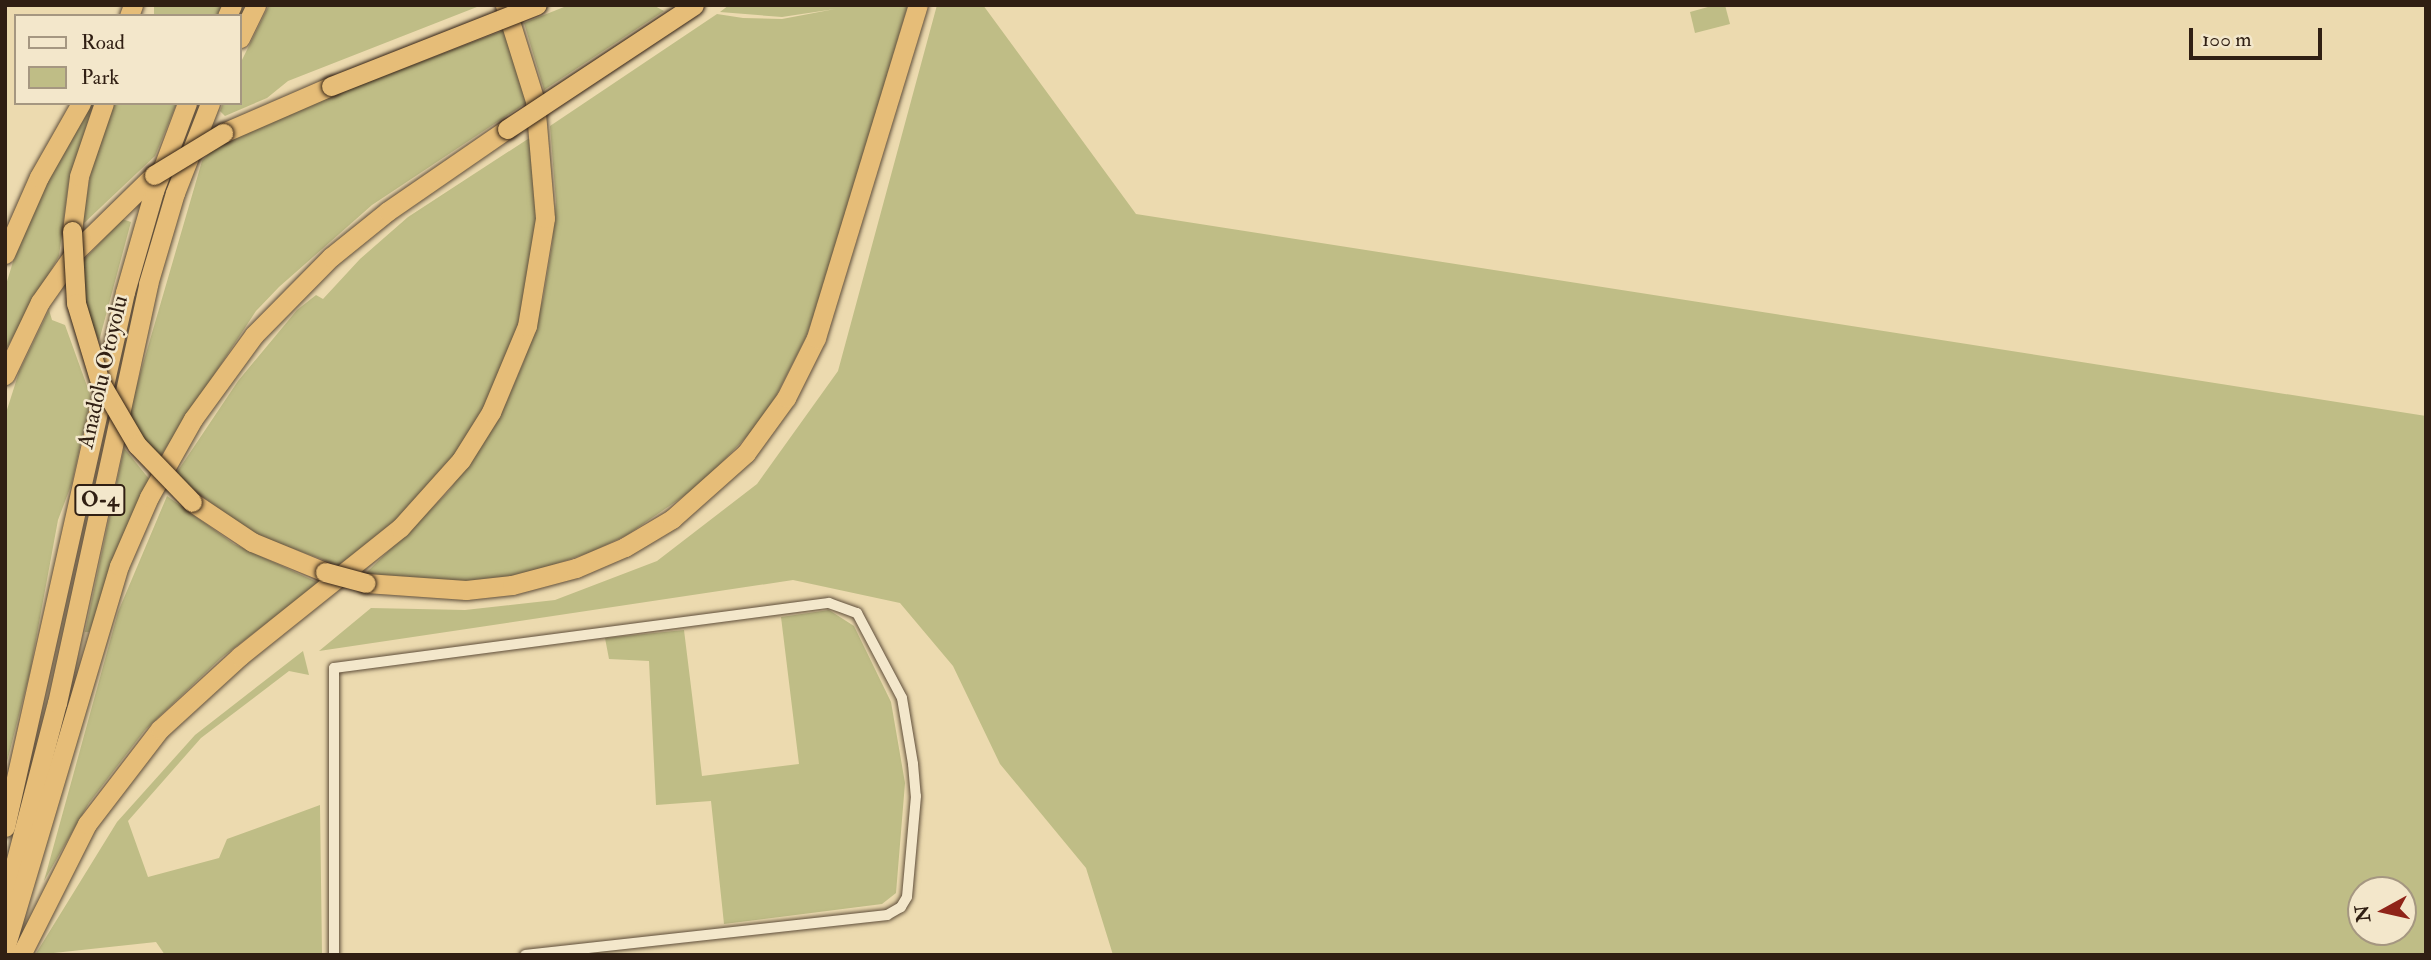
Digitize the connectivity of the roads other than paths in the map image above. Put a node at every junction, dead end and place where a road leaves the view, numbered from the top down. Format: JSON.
{"nodes":[{"id":1,"x":256,"y":5,"type":"edge"},
{"id":2,"x":505,"y":5,"type":"edge"},
{"id":3,"x":537,"y":5,"type":"edge"},
{"id":4,"x":694,"y":5,"type":"edge"},
{"id":5,"x":918,"y":5,"type":"edge"},
{"id":6,"x":242,"y":34,"type":"edge"},
{"id":7,"x":80,"y":105,"type":"edge"},
{"id":8,"x":102,"y":105,"type":"edge"},
{"id":9,"x":186,"y":105,"type":"edge"},
{"id":10,"x":209,"y":105,"type":"edge"},
{"id":11,"x":5,"y":254,"type":"edge"},
{"id":12,"x":5,"y":375,"type":"edge"},
{"id":13,"x":5,"y":827,"type":"edge"},
{"id":14,"x":5,"y":902,"type":"edge"},
{"id":15,"x":5,"y":948,"type":"edge"},
{"id":16,"x":573,"y":952,"type":"edge"},
{"id":17,"x":21,"y":955,"type":"edge"},
{"id":18,"x":334,"y":955,"type":"edge"},
{"id":19,"x":525,"y":955,"type":"edge"}],
"edges":[{"from":1,"to":6,"type":"highway"},
{"from":2,"to":17,"type":"highway"},
{"from":3,"to":12,"type":"highway","bridge":true},
{"from":4,"to":15,"type":"highway","bridge":true},
{"from":5,"to":8,"type":"highway","bridge":true},
{"from":7,"to":11,"type":"highway"},
{"from":9,"to":13,"type":"highway","name":"Anadolu Otoyolu","number":"O-4"},
{"from":10,"to":14,"type":"highway","name":"Anadolu Otoyolu","number":"O-4"},
{"from":16,"to":18,"type":"street"},
{"from":16,"to":19,"type":"street"}]}
